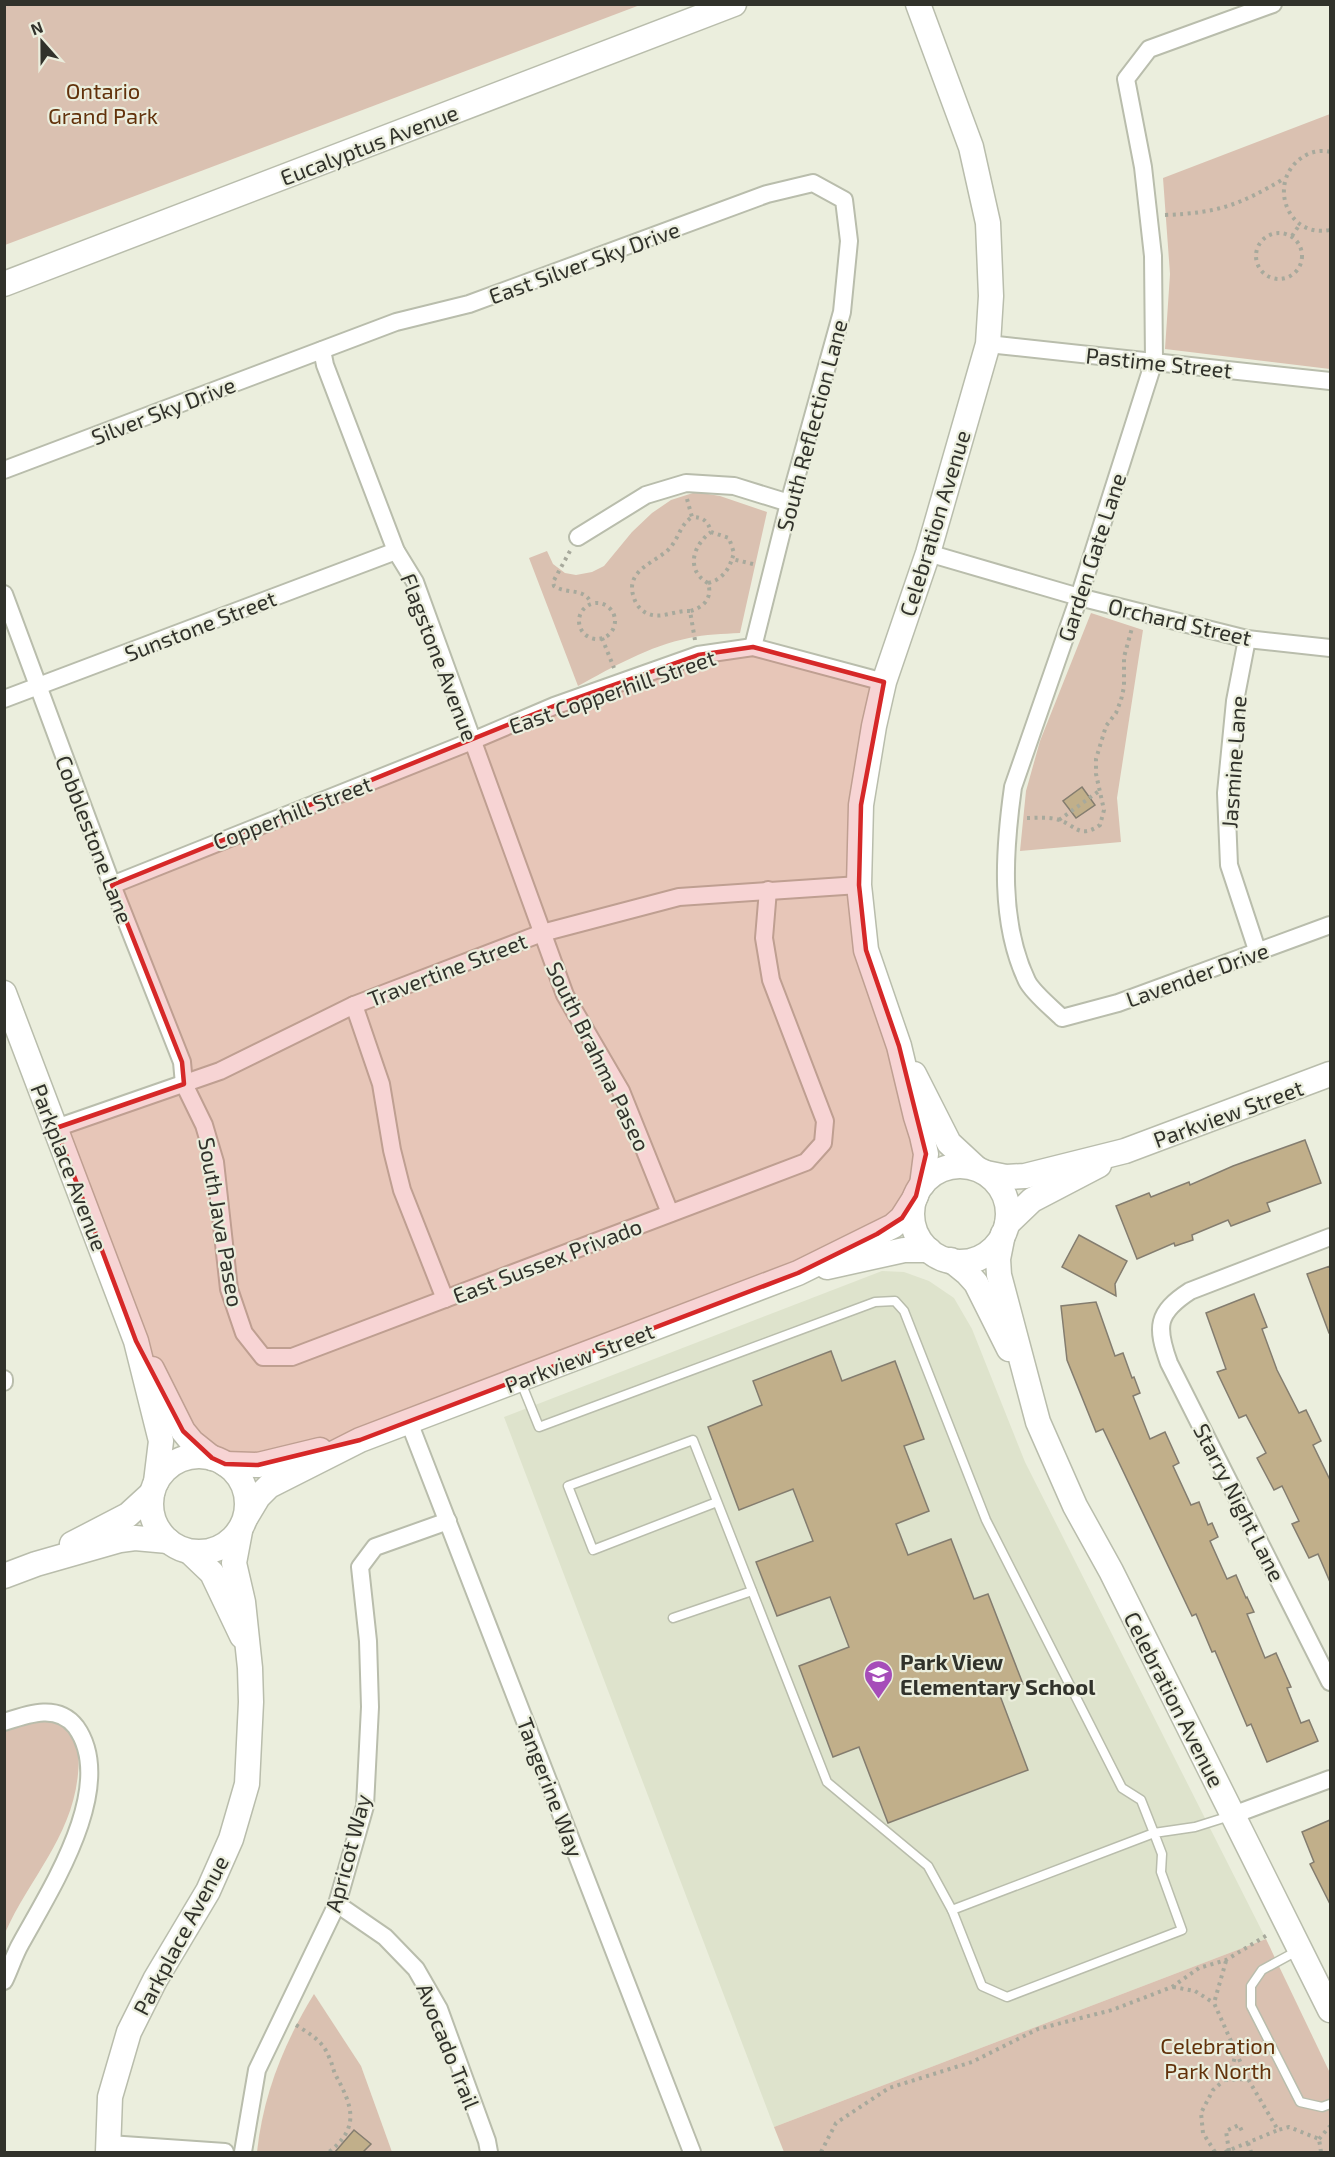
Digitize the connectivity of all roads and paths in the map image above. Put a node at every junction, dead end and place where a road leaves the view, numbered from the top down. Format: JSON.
{"nodes":[{"id":1,"x":734,"y":4,"type":"edge"},
{"id":2,"x":918,"y":4,"type":"edge"},
{"id":3,"x":1273,"y":4,"type":"edge"},
{"id":4,"x":1330,"y":152,"type":"edge"},
{"id":5,"x":1285,"y":178,"type":"junction"},
{"id":6,"x":844,"y":200,"type":"joint"},
{"id":7,"x":1149,"y":216,"type":"junction"},
{"id":8,"x":1300,"y":224,"type":"junction"},
{"id":9,"x":1330,"y":230,"type":"edge"},
{"id":10,"x":1292,"y":236,"type":"junction"},
{"id":11,"x":4,"y":284,"type":"edge"},
{"id":12,"x":988,"y":344,"type":"junction"},
{"id":13,"x":322,"y":350,"type":"junction"},
{"id":14,"x":1154,"y":361,"type":"junction"},
{"id":15,"x":1330,"y":381,"type":"edge"},
{"id":16,"x":4,"y":470,"type":"edge"},
{"id":17,"x":682,"y":485,"type":"junction"},
{"id":18,"x":789,"y":503,"type":"junction"},
{"id":19,"x":692,"y":517,"type":"junction"},
{"id":20,"x":711,"y":532,"type":"junction"},
{"id":21,"x":578,"y":537,"type":"joint"},
{"id":22,"x":396,"y":551,"type":"junction"},
{"id":23,"x":928,"y":553,"type":"junction"},
{"id":24,"x":732,"y":559,"type":"junction"},
{"id":25,"x":772,"y":570,"type":"junction"},
{"id":26,"x":708,"y":583,"type":"junction"},
{"id":27,"x":4,"y":594,"type":"edge"},
{"id":28,"x":1079,"y":597,"type":"junction"},
{"id":29,"x":591,"y":603,"type":"junction"},
{"id":30,"x":690,"y":611,"type":"junction"},
{"id":31,"x":1137,"y":612,"type":"junction"},
{"id":32,"x":602,"y":638,"type":"junction"},
{"id":33,"x":1247,"y":639,"type":"junction"},
{"id":34,"x":753,"y":647,"type":"junction"},
{"id":35,"x":1330,"y":648,"type":"edge"},
{"id":36,"x":698,"y":655,"type":"junction"},
{"id":37,"x":884,"y":682,"type":"junction"},
{"id":38,"x":620,"y":683,"type":"junction"},
{"id":39,"x":39,"y":687,"type":"junction"},
{"id":40,"x":4,"y":699,"type":"edge"},
{"id":41,"x":472,"y":741,"type":"junction"},
{"id":42,"x":1099,"y":791,"type":"junction"},
{"id":43,"x":1008,"y":819,"type":"junction"},
{"id":44,"x":1059,"y":820,"type":"junction"},
{"id":45,"x":112,"y":885,"type":"junction"},
{"id":46,"x":859,"y":885,"type":"junction"},
{"id":47,"x":768,"y":890,"type":"junction"},
{"id":48,"x":1330,"y":925,"type":"edge"},
{"id":49,"x":542,"y":933,"type":"junction"},
{"id":50,"x":1258,"y":953,"type":"junction"},
{"id":51,"x":4,"y":993,"type":"edge"},
{"id":52,"x":354,"y":1005,"type":"junction"},
{"id":53,"x":1062,"y":1018,"type":"joint"},
{"id":54,"x":899,"y":1046,"type":"junction"},
{"id":55,"x":1329,"y":1078,"type":"edge"},
{"id":56,"x":184,"y":1084,"type":"junction"},
{"id":57,"x":56,"y":1128,"type":"junction"},
{"id":58,"x":1125,"y":1151,"type":"junction"},
{"id":59,"x":981,"y":1171,"type":"junction"},
{"id":60,"x":919,"y":1191,"type":"junction"},
{"id":61,"x":670,"y":1213,"type":"junction"},
{"id":62,"x":1005,"y":1229,"type":"junction"},
{"id":63,"x":1330,"y":1237,"type":"edge"},
{"id":64,"x":929,"y":1250,"type":"junction"},
{"id":65,"x":951,"y":1260,"type":"junction"},
{"id":66,"x":798,"y":1273,"type":"junction"},
{"id":67,"x":445,"y":1299,"type":"junction"},
{"id":68,"x":136,"y":1341,"type":"junction"},
{"id":69,"x":263,"y":1357,"type":"joint"},
{"id":70,"x":520,"y":1379,"type":"junction"},
{"id":71,"x":1028,"y":1386,"type":"junction"},
{"id":72,"x":409,"y":1422,"type":"junction"},
{"id":73,"x":360,"y":1440,"type":"junction"},
{"id":74,"x":219,"y":1461,"type":"junction"},
{"id":75,"x":154,"y":1487,"type":"junction"},
{"id":76,"x":717,"y":1502,"type":"junction"},
{"id":77,"x":448,"y":1521,"type":"junction"},
{"id":78,"x":243,"y":1524,"type":"junction"},
{"id":79,"x":168,"y":1541,"type":"junction"},
{"id":80,"x":190,"y":1552,"type":"junction"},
{"id":81,"x":36,"y":1564,"type":"junction"},
{"id":82,"x":4,"y":1576,"type":"edge"},
{"id":83,"x":752,"y":1591,"type":"junction"},
{"id":84,"x":672,"y":1618,"type":"dead end"},
{"id":85,"x":247,"y":1646,"type":"junction"},
{"id":86,"x":1330,"y":1682,"type":"edge"},
{"id":87,"x":4,"y":1722,"type":"edge"},
{"id":88,"x":1330,"y":1779,"type":"edge"},
{"id":89,"x":1233,"y":1815,"type":"junction"},
{"id":90,"x":1154,"y":1833,"type":"junction"},
{"id":91,"x":338,"y":1904,"type":"junction"},
{"id":92,"x":952,"y":1910,"type":"junction"},
{"id":93,"x":1269,"y":1934,"type":"dead end"},
{"id":94,"x":1300,"y":1949,"type":"junction"},
{"id":95,"x":1226,"y":1960,"type":"junction"},
{"id":96,"x":4,"y":1982,"type":"edge"},
{"id":97,"x":1173,"y":1987,"type":"junction"},
{"id":98,"x":1214,"y":2003,"type":"junction"},
{"id":99,"x":1330,"y":2010,"type":"edge"},
{"id":100,"x":283,"y":2017,"type":"junction"},
{"id":101,"x":1236,"y":2052,"type":"junction"},
{"id":102,"x":1248,"y":2079,"type":"junction"},
{"id":103,"x":1225,"y":2080,"type":"junction"},
{"id":104,"x":1330,"y":2103,"type":"edge"},
{"id":105,"x":1330,"y":2126,"type":"edge"},
{"id":106,"x":1278,"y":2130,"type":"junction"},
{"id":107,"x":1242,"y":2131,"type":"dead end"},
{"id":108,"x":1319,"y":2139,"type":"junction"},
{"id":109,"x":1248,"y":2143,"type":"junction"},
{"id":110,"x":109,"y":2148,"type":"edge"},
{"id":111,"x":225,"y":2152,"type":"edge"},
{"id":112,"x":243,"y":2152,"type":"edge"},
{"id":113,"x":329,"y":2152,"type":"edge"},
{"id":114,"x":489,"y":2152,"type":"edge"},
{"id":115,"x":692,"y":2152,"type":"edge"},
{"id":116,"x":821,"y":2152,"type":"edge"},
{"id":117,"x":1215,"y":2152,"type":"edge"},
{"id":118,"x":1227,"y":2152,"type":"edge"},
{"id":119,"x":1251,"y":2152,"type":"edge"},
{"id":120,"x":1321,"y":2152,"type":"edge"}],
"edges":[{"from":1,"to":11,"type":"street","name":"Eucalyptus Avenue"},
{"from":2,"to":12,"type":"street","name":"Celebration Avenue"},
{"from":3,"to":7,"type":"street","name":"Garden Gate Lane"},
{"from":4,"to":5,"type":"path"},
{"from":5,"to":7,"type":"path"},
{"from":5,"to":8,"type":"path"},
{"from":6,"to":13,"type":"street","name":"East Silver Sky Drive"},
{"from":6,"to":18,"type":"street","name":"South Reflection Lane"},
{"from":7,"to":14,"type":"street","name":"Garden Gate Lane"},
{"from":8,"to":9,"type":"path"},
{"from":8,"to":10,"type":"path"},
{"from":10,"to":10,"type":"path"},
{"from":12,"to":14,"type":"street","name":"Pastime Street"},
{"from":12,"to":23,"type":"street","name":"Celebration Avenue"},
{"from":13,"to":16,"type":"street","name":"Silver Sky Drive"},
{"from":13,"to":22,"type":"street","name":"Flagstone Avenue"},
{"from":14,"to":15,"type":"street","name":"Pastime Street"},
{"from":14,"to":28,"type":"street","name":"Garden Gate Lane"},
{"from":17,"to":18,"type":"street"},
{"from":17,"to":19,"type":"path"},
{"from":17,"to":21,"type":"street"},
{"from":18,"to":25,"type":"street","name":"South Reflection Lane"},
{"from":19,"to":20,"type":"path"},
{"from":19,"to":30,"type":"path"},
{"from":20,"to":24,"type":"path"},
{"from":20,"to":26,"type":"path"},
{"from":21,"to":29,"type":"path"},
{"from":22,"to":39,"type":"street","name":"Sunstone Street"},
{"from":22,"to":41,"type":"street","name":"Flagstone Avenue"},
{"from":23,"to":28,"type":"street","name":"Orchard Street"},
{"from":23,"to":37,"type":"street","name":"Celebration Avenue"},
{"from":24,"to":25,"type":"path"},
{"from":24,"to":26,"type":"path"},
{"from":25,"to":34,"type":"street","name":"South Reflection Lane"},
{"from":26,"to":30,"type":"path"},
{"from":27,"to":39,"type":"street","name":"Cobblestone Lane"},
{"from":28,"to":31,"type":"street","name":"Orchard Street"},
{"from":28,"to":43,"type":"street","name":"Garden Gate Lane"},
{"from":29,"to":32,"type":"path"},
{"from":29,"to":32,"type":"path"},
{"from":30,"to":36,"type":"path"},
{"from":31,"to":33,"type":"street","name":"Orchard Street"},
{"from":31,"to":42,"type":"path"},
{"from":32,"to":38,"type":"path"},
{"from":33,"to":35,"type":"street","name":"Orchard Street"},
{"from":33,"to":50,"type":"street","name":"Jasmine Lane"},
{"from":34,"to":36,"type":"street","name":"East Copperhill Street"},
{"from":34,"to":37,"type":"street"},
{"from":36,"to":38,"type":"street","name":"East Copperhill Street"},
{"from":37,"to":46,"type":"street","name":"Celebration Avenue"},
{"from":38,"to":41,"type":"street","name":"East Copperhill Street"},
{"from":39,"to":40,"type":"street","name":"Sunstone Street"},
{"from":39,"to":45,"type":"street","name":"Cobblestone Lane"},
{"from":41,"to":45,"type":"street","name":"Copperhill Street"},
{"from":41,"to":49,"type":"street","name":"Flagstone Avenue"},
{"from":42,"to":44,"type":"path"},
{"from":42,"to":44,"type":"path"},
{"from":43,"to":44,"type":"path"},
{"from":43,"to":53,"type":"street","name":"Garden Gate Lane"},
{"from":45,"to":56,"type":"street","name":"Cobblestone Lane"},
{"from":46,"to":47,"type":"street","name":"Travertine Street"},
{"from":46,"to":54,"type":"street","name":"Celebration Avenue"},
{"from":47,"to":49,"type":"street","name":"Travertine Street"},
{"from":47,"to":61,"type":"street","name":"East Sussex Privado"},
{"from":48,"to":50,"type":"street","name":"Lavender Drive"},
{"from":49,"to":52,"type":"street","name":"Travertine Street"},
{"from":49,"to":61,"type":"street","name":"South Brahma Paseo"},
{"from":50,"to":53,"type":"street","name":"Lavender Drive"},
{"from":51,"to":57,"type":"street","name":"Parkplace Avenue"},
{"from":52,"to":56,"type":"street","name":"Travertine Street"},
{"from":52,"to":67,"type":"street"},
{"from":54,"to":59,"type":"street","name":"Celebration Avenue"},
{"from":54,"to":60,"type":"street","name":"Celebration Avenue"},
{"from":55,"to":58,"type":"street","name":"Parkview Street"},
{"from":56,"to":57,"type":"street","name":"Travertine Street"},
{"from":56,"to":69,"type":"street","name":"South Java Paseo"},
{"from":57,"to":68,"type":"street","name":"Parkplace Avenue"},
{"from":58,"to":59,"type":"street","name":"Parkview Street"},
{"from":58,"to":62,"type":"street","name":"Parkview Street"},
{"from":59,"to":60,"type":"street"},
{"from":59,"to":62,"type":"street"},
{"from":60,"to":64,"type":"street"},
{"from":60,"to":66,"type":"street","name":"Parkview Street"},
{"from":61,"to":67,"type":"street","name":"East Sussex Privado"},
{"from":62,"to":65,"type":"street"},
{"from":62,"to":71,"type":"street","name":"Celebration Avenue"},
{"from":63,"to":86,"type":"street","name":"Starry Night Lane"},
{"from":64,"to":65,"type":"street"},
{"from":64,"to":66,"type":"street","name":"Parkview Street"},
{"from":65,"to":71,"type":"street","name":"Celebration Avenue"},
{"from":66,"to":70,"type":"street","name":"Parkview Street"},
{"from":67,"to":69,"type":"street","name":"East Sussex Privado"},
{"from":68,"to":74,"type":"street","name":"Parkplace Avenue"},
{"from":68,"to":75,"type":"street","name":"Parkplace Avenue"},
{"from":70,"to":72,"type":"street","name":"Parkview Street"},
{"from":70,"to":90,"type":"lane"},
{"from":71,"to":89,"type":"street","name":"Celebration Avenue"},
{"from":72,"to":73,"type":"street","name":"Parkview Street"},
{"from":72,"to":77,"type":"street","name":"Tangerine Way"},
{"from":73,"to":74,"type":"street"},
{"from":73,"to":78,"type":"street"},
{"from":74,"to":75,"type":"street"},
{"from":74,"to":78,"type":"street"},
{"from":75,"to":79,"type":"street"},
{"from":75,"to":81,"type":"street"},
{"from":76,"to":76,"type":"lane"},
{"from":76,"to":83,"type":"lane"},
{"from":77,"to":91,"type":"street","name":"Apricot Way"},
{"from":77,"to":115,"type":"street","name":"Tangerine Way"},
{"from":78,"to":80,"type":"street"},
{"from":78,"to":85,"type":"street","name":"Parkplace Avenue"},
{"from":79,"to":80,"type":"street"},
{"from":79,"to":81,"type":"street"},
{"from":80,"to":85,"type":"street","name":"Parkplace Avenue"},
{"from":81,"to":82,"type":"street"},
{"from":83,"to":84,"type":"lane"},
{"from":83,"to":92,"type":"lane"},
{"from":85,"to":110,"type":"street","name":"Parkplace Avenue"},
{"from":87,"to":96,"type":"street"},
{"from":88,"to":89,"type":"street"},
{"from":89,"to":90,"type":"lane"},
{"from":89,"to":94,"type":"street","name":"Celebration Avenue"},
{"from":90,"to":92,"type":"lane"},
{"from":90,"to":92,"type":"lane"},
{"from":91,"to":100,"type":"street","name":"Apricot Way"},
{"from":91,"to":114,"type":"street","name":"Avocado Trail"},
{"from":93,"to":95,"type":"path"},
{"from":94,"to":99,"type":"street","name":"Celebration Avenue"},
{"from":94,"to":104,"type":"lane"},
{"from":95,"to":97,"type":"path"},
{"from":95,"to":98,"type":"path"},
{"from":97,"to":98,"type":"path"},
{"from":97,"to":116,"type":"path"},
{"from":98,"to":101,"type":"path"},
{"from":100,"to":112,"type":"street","name":"Apricot Way"},
{"from":100,"to":113,"type":"path"},
{"from":101,"to":102,"type":"path"},
{"from":101,"to":103,"type":"path"},
{"from":102,"to":103,"type":"path"},
{"from":102,"to":106,"type":"path"},
{"from":103,"to":117,"type":"path"},
{"from":105,"to":108,"type":"path"},
{"from":106,"to":108,"type":"path"},
{"from":106,"to":109,"type":"path"},
{"from":107,"to":118,"type":"path"},
{"from":108,"to":120,"type":"path"},
{"from":109,"to":118,"type":"path"},
{"from":109,"to":119,"type":"path"},
{"from":110,"to":111,"type":"street"}]}
